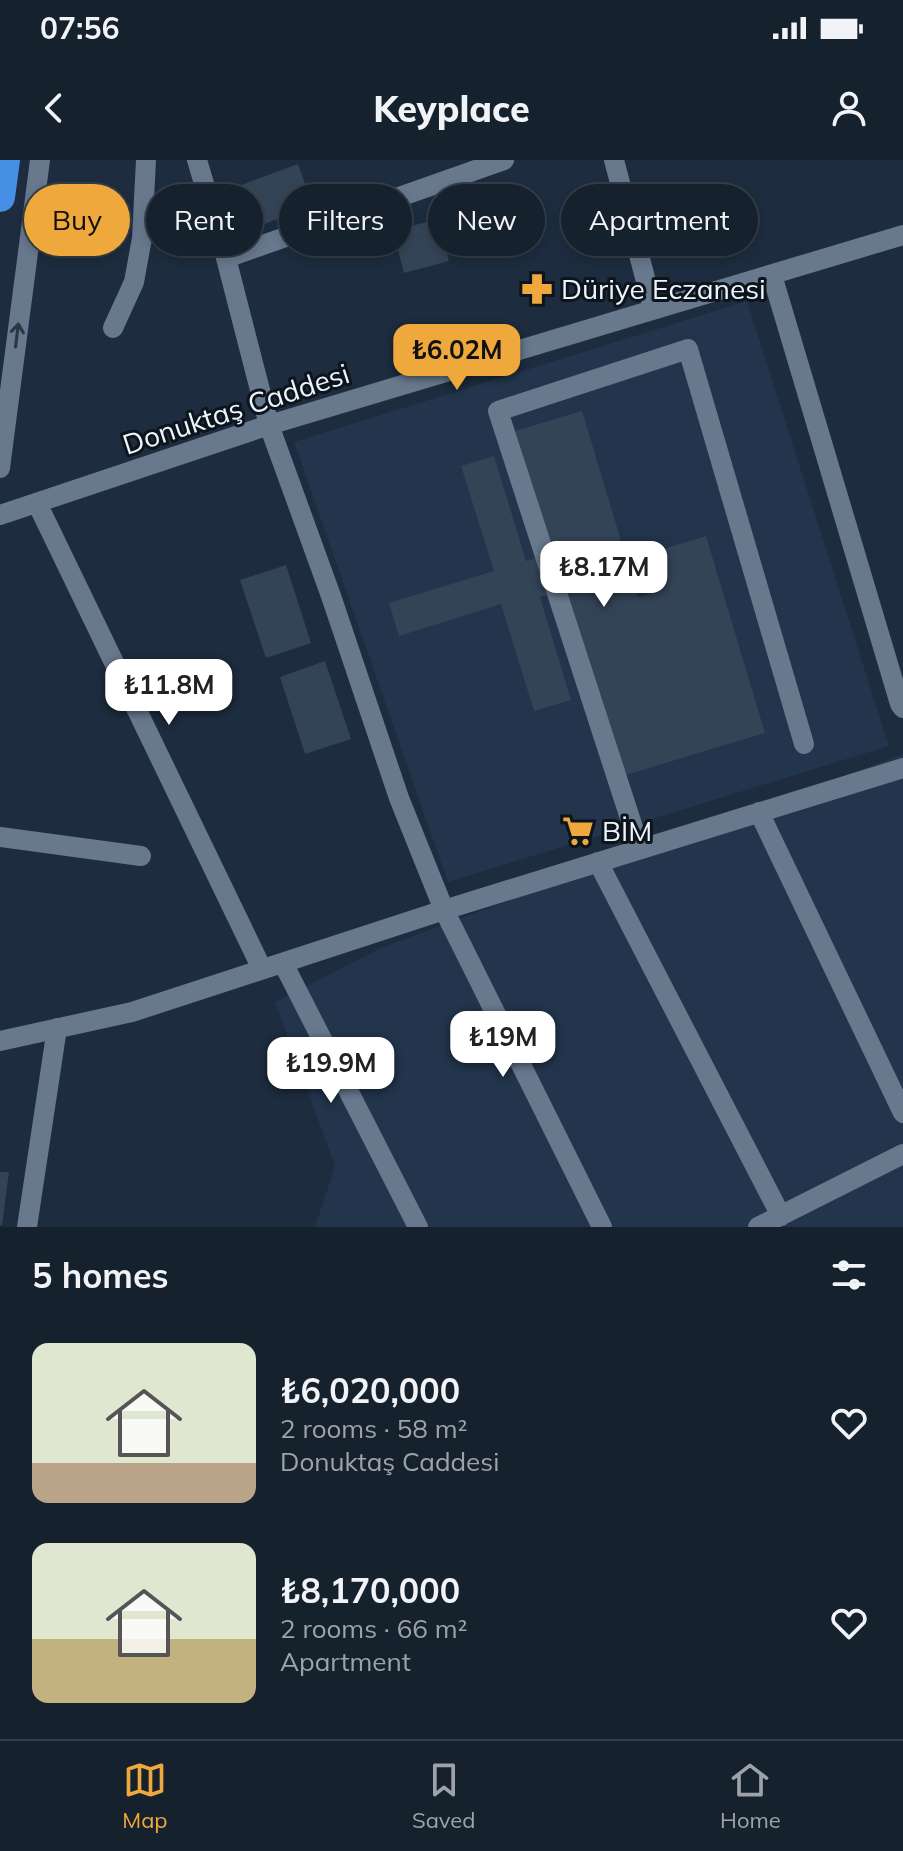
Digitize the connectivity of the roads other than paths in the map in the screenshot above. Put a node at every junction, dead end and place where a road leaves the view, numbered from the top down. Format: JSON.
{"nodes":[{"id":1,"x":5,"y":160,"type":"edge"},
{"id":2,"x":40,"y":160,"type":"edge"},
{"id":3,"x":146,"y":160,"type":"edge"},
{"id":4,"x":197,"y":160,"type":"edge"},
{"id":5,"x":504,"y":160,"type":"edge"},
{"id":6,"x":614,"y":160,"type":"edge"},
{"id":7,"x":0,"y":197,"type":"edge"},
{"id":8,"x":903,"y":235,"type":"edge"},
{"id":9,"x":226,"y":258,"type":"junction"},
{"id":10,"x":772,"y":275,"type":"junction"},
{"id":11,"x":653,"y":308,"type":"junction"},
{"id":12,"x":113,"y":328,"type":"dead end"},
{"id":13,"x":269,"y":425,"type":"junction"},
{"id":14,"x":0,"y":468,"type":"edge"},
{"id":15,"x":37,"y":503,"type":"junction"},
{"id":16,"x":0,"y":515,"type":"edge"},
{"id":17,"x":903,"y":708,"type":"edge"},
{"id":18,"x":804,"y":744,"type":"dead end"},
{"id":19,"x":903,"y":768,"type":"edge"},
{"id":20,"x":759,"y":812,"type":"junction"},
{"id":21,"x":0,"y":837,"type":"edge"},
{"id":22,"x":640,"y":849,"type":"junction"},
{"id":23,"x":141,"y":856,"type":"dead end"},
{"id":24,"x":598,"y":862,"type":"junction"},
{"id":25,"x":444,"y":910,"type":"junction"},
{"id":26,"x":283,"y":963,"type":"junction"},
{"id":27,"x":262,"y":969,"type":"junction"},
{"id":28,"x":57,"y":1028,"type":"junction"},
{"id":29,"x":0,"y":1041,"type":"edge"},
{"id":30,"x":903,"y":1113,"type":"edge"},
{"id":31,"x":903,"y":1154,"type":"edge"},
{"id":32,"x":781,"y":1216,"type":"junction"},
{"id":33,"x":27,"y":1227,"type":"edge"},
{"id":34,"x":418,"y":1227,"type":"edge"},
{"id":35,"x":602,"y":1227,"type":"edge"},
{"id":36,"x":758,"y":1227,"type":"edge"}],
"edges":[{"from":1,"to":7,"type":"highway"},
{"from":14,"to":2,"type":"street","one_way":true},
{"from":3,"to":12,"type":"street"},
{"from":4,"to":9,"type":"street"},
{"from":5,"to":9,"type":"street"},
{"from":6,"to":11,"type":"street"},
{"from":8,"to":10,"type":"street","name":"Donuktaş Caddesi"},
{"from":9,"to":13,"type":"street"},
{"from":10,"to":11,"type":"street","name":"Donuktaş Caddesi"},
{"from":10,"to":17,"type":"street"},
{"from":11,"to":13,"type":"street","name":"Donuktaş Caddesi"},
{"from":13,"to":15,"type":"street","name":"Donuktaş Caddesi"},
{"from":13,"to":25,"type":"street"},
{"from":15,"to":16,"type":"street","name":"Donuktaş Caddesi"},
{"from":15,"to":27,"type":"street"},
{"from":18,"to":22,"type":"street"},
{"from":19,"to":20,"type":"street"},
{"from":20,"to":22,"type":"street"},
{"from":20,"to":30,"type":"street"},
{"from":21,"to":23,"type":"street"},
{"from":22,"to":24,"type":"street"},
{"from":24,"to":25,"type":"street"},
{"from":24,"to":32,"type":"street"},
{"from":25,"to":26,"type":"street"},
{"from":25,"to":35,"type":"street"},
{"from":26,"to":27,"type":"street"},
{"from":26,"to":34,"type":"street"},
{"from":27,"to":28,"type":"street"},
{"from":28,"to":29,"type":"street"},
{"from":28,"to":33,"type":"street"},
{"from":31,"to":32,"type":"street"},
{"from":32,"to":36,"type":"street"}]}
